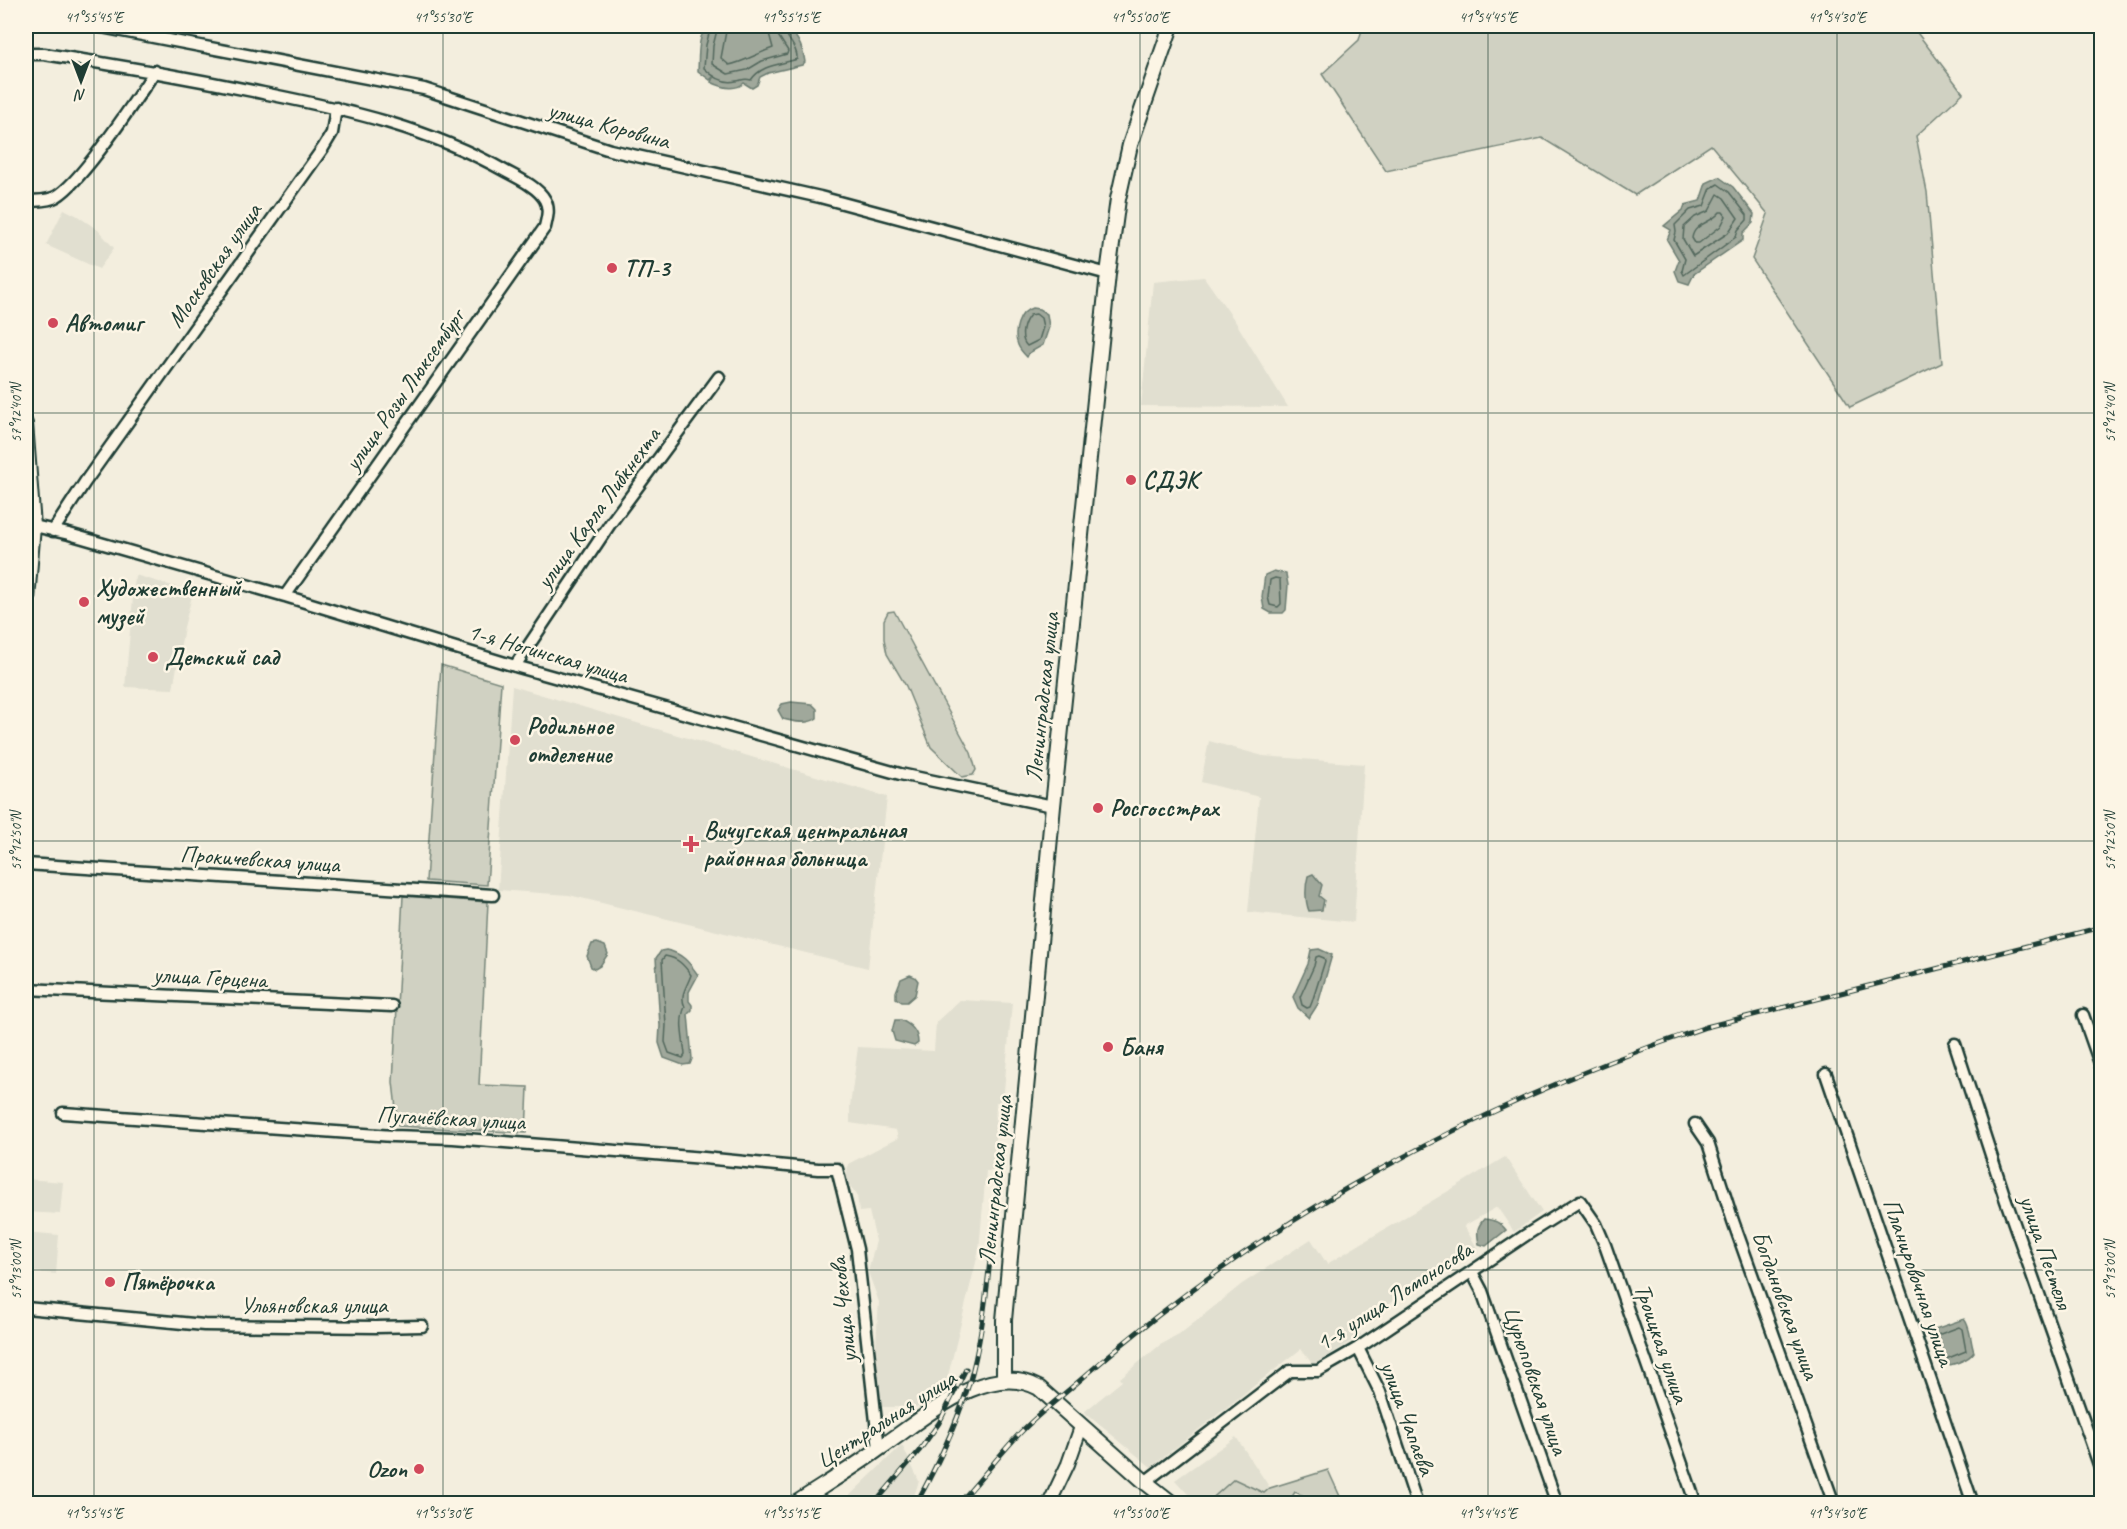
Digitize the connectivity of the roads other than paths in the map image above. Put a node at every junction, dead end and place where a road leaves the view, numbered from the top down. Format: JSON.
{"nodes":[{"id":1,"x":96,"y":26,"type":"edge"},
{"id":2,"x":1171,"y":26,"type":"edge"},
{"id":3,"x":26,"y":54,"type":"edge"},
{"id":4,"x":155,"y":71,"type":"junction"},
{"id":5,"x":336,"y":108,"type":"junction"},
{"id":6,"x":26,"y":201,"type":"edge"},
{"id":7,"x":1108,"y":274,"type":"junction"},
{"id":8,"x":719,"y":377,"type":"dead end"},
{"id":9,"x":26,"y":423,"type":"edge"},
{"id":10,"x":33,"y":526,"type":"junction"},
{"id":11,"x":53,"y":531,"type":"junction"},
{"id":12,"x":29,"y":548,"type":"edge"},
{"id":13,"x":285,"y":596,"type":"junction"},
{"id":14,"x":26,"y":624,"type":"edge"},
{"id":15,"x":515,"y":666,"type":"junction"},
{"id":16,"x":1053,"y":806,"type":"junction"},
{"id":17,"x":26,"y":864,"type":"edge"},
{"id":18,"x":493,"y":895,"type":"dead end"},
{"id":19,"x":26,"y":989,"type":"edge"},
{"id":20,"x":392,"y":1006,"type":"dead end"},
{"id":21,"x":2083,"y":1015,"type":"dead end"},
{"id":22,"x":1956,"y":1044,"type":"dead end"},
{"id":23,"x":2102,"y":1069,"type":"edge"},
{"id":24,"x":1826,"y":1074,"type":"dead end"},
{"id":25,"x":63,"y":1113,"type":"dead end"},
{"id":26,"x":1695,"y":1124,"type":"dead end"},
{"id":27,"x":837,"y":1169,"type":"joint"},
{"id":28,"x":1580,"y":1201,"type":"joint"},
{"id":29,"x":1472,"y":1272,"type":"junction"},
{"id":30,"x":26,"y":1308,"type":"edge"},
{"id":31,"x":422,"y":1326,"type":"dead end"},
{"id":32,"x":1358,"y":1348,"type":"junction"},
{"id":33,"x":1004,"y":1380,"type":"junction"},
{"id":34,"x":1082,"y":1427,"type":"junction"},
{"id":35,"x":879,"y":1449,"type":"junction"},
{"id":36,"x":2102,"y":1473,"type":"edge"},
{"id":37,"x":1145,"y":1482,"type":"junction"},
{"id":38,"x":795,"y":1503,"type":"edge"},
{"id":39,"x":1048,"y":1503,"type":"edge"},
{"id":40,"x":1173,"y":1503,"type":"edge"},
{"id":41,"x":1417,"y":1503,"type":"edge"},
{"id":42,"x":1557,"y":1503,"type":"edge"},
{"id":43,"x":1696,"y":1503,"type":"edge"},
{"id":44,"x":1834,"y":1503,"type":"edge"},
{"id":45,"x":1973,"y":1503,"type":"edge"}],
"edges":[{"from":1,"to":7,"type":"street","name":"улица Коровина"},
{"from":2,"to":7,"type":"main road","name":"Ленинградская улица"},
{"from":3,"to":4,"type":"street"},
{"from":4,"to":5,"type":"street"},
{"from":4,"to":6,"type":"street"},
{"from":5,"to":11,"type":"street","name":"Московская улица"},
{"from":5,"to":13,"type":"street","name":"улица Розы Люксембург"},
{"from":7,"to":16,"type":"main road","name":"Ленинградская улица"},
{"from":8,"to":15,"type":"street","name":"улица Карла Либкнехта"},
{"from":9,"to":10,"type":"street"},
{"from":10,"to":11,"type":"street","name":"1-я Ногинская улица"},
{"from":10,"to":12,"type":"street"},
{"from":11,"to":13,"type":"street","name":"1-я Ногинская улица"},
{"from":12,"to":14,"type":"street"},
{"from":13,"to":15,"type":"street","name":"1-я Ногинская улица"},
{"from":15,"to":16,"type":"street","name":"1-я Ногинская улица"},
{"from":16,"to":33,"type":"main road","name":"Ленинградская улица"},
{"from":17,"to":18,"type":"street","name":"Прокичевская улица"},
{"from":19,"to":20,"type":"street","name":"улица Герцена"},
{"from":21,"to":23,"type":"street"},
{"from":22,"to":36,"type":"street","name":"улица Пестеля"},
{"from":24,"to":45,"type":"street","name":"Планировочная улица"},
{"from":25,"to":27,"type":"street","name":"Пугачёвская улица"},
{"from":26,"to":44,"type":"street","name":"Богдановская улица"},
{"from":27,"to":35,"type":"street","name":"улица Чехова"},
{"from":28,"to":29,"type":"street","name":"1-я улица Ломоносова"},
{"from":28,"to":43,"type":"street","name":"Троицкая улица"},
{"from":29,"to":32,"type":"street","name":"1-я улица Ломоносова"},
{"from":29,"to":42,"type":"street","name":"Цурюповская улица"},
{"from":30,"to":31,"type":"street","name":"Ульяновская улица"},
{"from":32,"to":37,"type":"street","name":"1-я улица Ломоносова"},
{"from":32,"to":41,"type":"street","name":"улица Чапаева"},
{"from":33,"to":34,"type":"main road"},
{"from":33,"to":35,"type":"main road","name":"Центральная улица"},
{"from":34,"to":37,"type":"main road"},
{"from":34,"to":39,"type":"street"},
{"from":35,"to":38,"type":"main road","name":"Центральная улица"},
{"from":37,"to":40,"type":"main road"}]}
